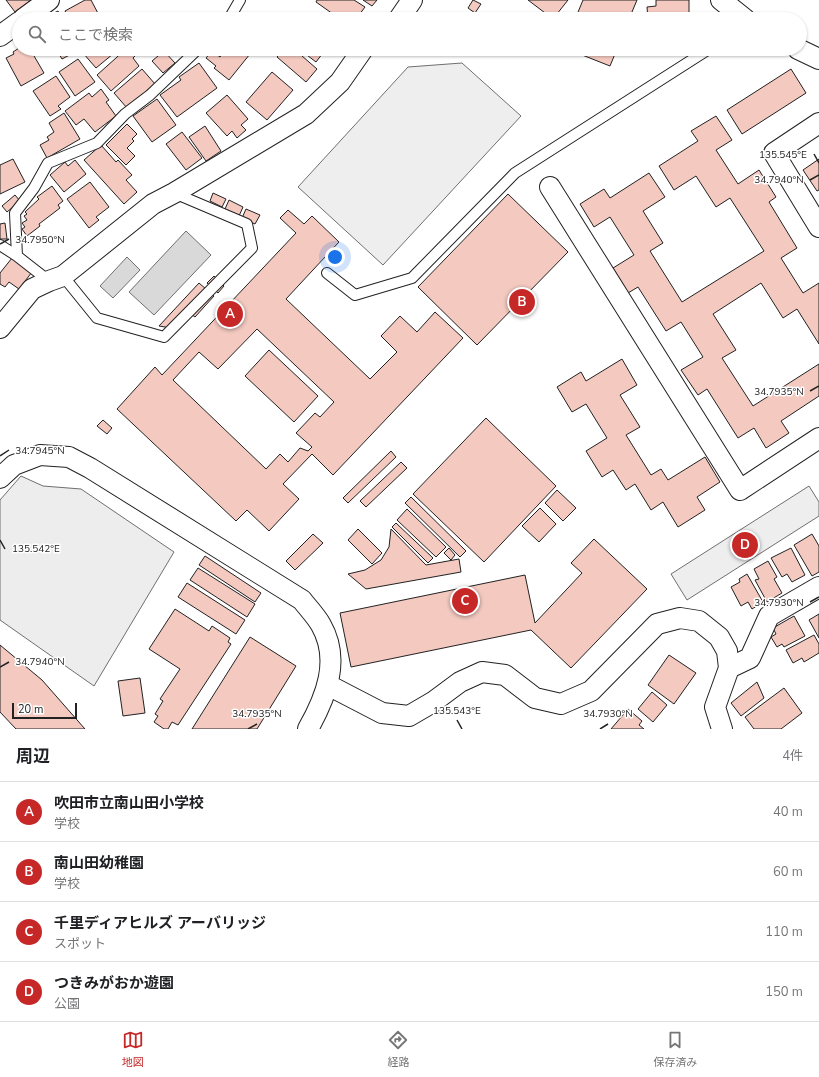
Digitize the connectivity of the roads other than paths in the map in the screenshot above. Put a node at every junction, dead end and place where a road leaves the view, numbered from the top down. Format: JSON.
{"nodes":[{"id":1,"x":49,"y":0,"type":"edge"},
{"id":2,"x":240,"y":0,"type":"edge"},
{"id":3,"x":412,"y":0,"type":"edge"},
{"id":4,"x":721,"y":0,"type":"edge"},
{"id":5,"x":33,"y":12,"type":"edge"},
{"id":6,"x":234,"y":12,"type":"edge"},
{"id":7,"x":404,"y":12,"type":"edge"},
{"id":8,"x":736,"y":12,"type":"edge"},
{"id":9,"x":12,"y":27,"type":"edge"},
{"id":10,"x":0,"y":36,"type":"edge"},
{"id":11,"x":807,"y":53,"type":"edge"},
{"id":12,"x":191,"y":56,"type":"edge"},
{"id":13,"x":359,"y":56,"type":"edge"},
{"id":14,"x":698,"y":56,"type":"edge"},
{"id":15,"x":819,"y":59,"type":"edge"},
{"id":16,"x":819,"y":123,"type":"edge"},
{"id":17,"x":550,"y":187,"type":"dead end"},
{"id":18,"x":174,"y":193,"type":"junction"},
{"id":19,"x":819,"y":227,"type":"edge"},
{"id":20,"x":0,"y":245,"type":"edge"},
{"id":21,"x":17,"y":256,"type":"junction"},
{"id":22,"x":327,"y":273,"type":"dead end"},
{"id":23,"x":56,"y":278,"type":"junction"},
{"id":24,"x":0,"y":328,"type":"edge"},
{"id":25,"x":819,"y":438,"type":"edge"},
{"id":26,"x":0,"y":478,"type":"edge"},
{"id":27,"x":819,"y":587,"type":"edge"},
{"id":28,"x":729,"y":668,"type":"junction"},
{"id":29,"x":328,"y":685,"type":"junction"},
{"id":30,"x":308,"y":729,"type":"edge"},
{"id":31,"x":722,"y":729,"type":"edge"}],
"edges":[{"from":1,"to":5,"type":"street"},
{"from":2,"to":6,"type":"lane"},
{"from":3,"to":7,"type":"street"},
{"from":4,"to":8,"type":"street"},
{"from":9,"to":10,"type":"street"},
{"from":11,"to":15,"type":"street"},
{"from":12,"to":21,"type":"lane"},
{"from":13,"to":18,"type":"street"},
{"from":14,"to":22,"type":"lane"},
{"from":16,"to":19,"type":"street"},
{"from":17,"to":25,"type":"street"},
{"from":18,"to":23,"type":"street"},
{"from":18,"to":23,"type":"lane"},
{"from":20,"to":21,"type":"lane"},
{"from":21,"to":23,"type":"lane"},
{"from":23,"to":24,"type":"street"},
{"from":26,"to":29,"type":"street"},
{"from":27,"to":28,"type":"street"},
{"from":28,"to":29,"type":"street"},
{"from":28,"to":31,"type":"street"},
{"from":29,"to":30,"type":"street"}]}
